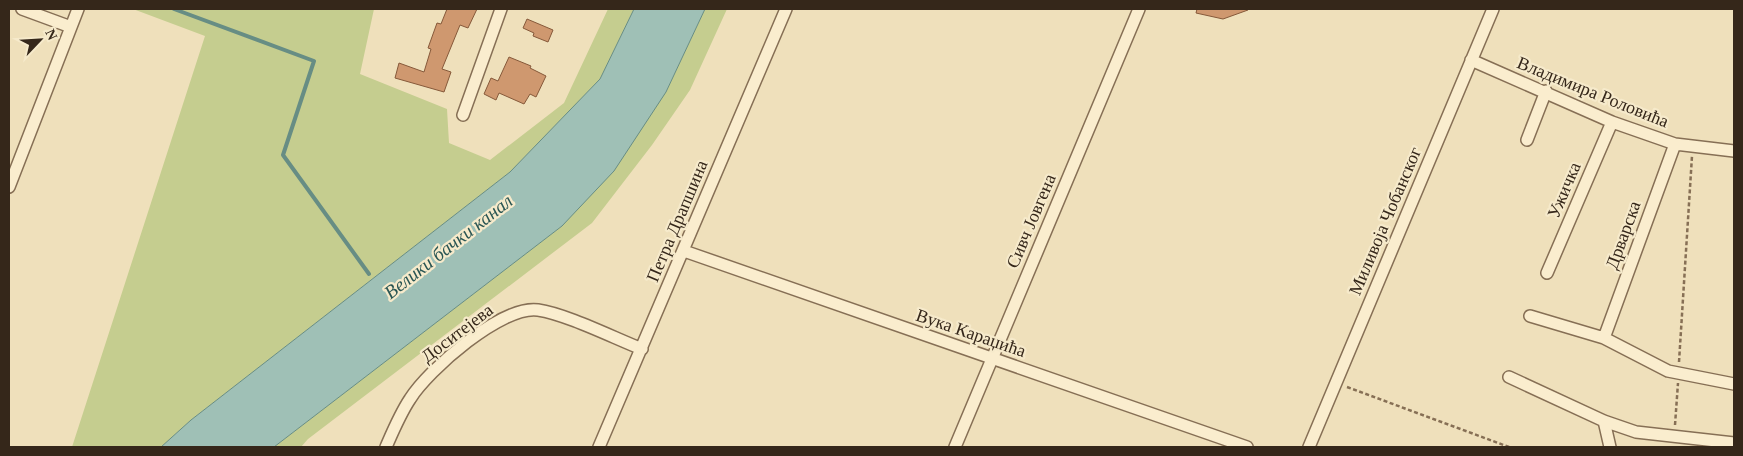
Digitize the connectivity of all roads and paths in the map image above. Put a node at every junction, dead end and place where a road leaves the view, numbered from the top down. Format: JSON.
{"nodes":[{"id":1,"x":22,"y":9,"type":"edge"},
{"id":2,"x":78,"y":9,"type":"edge"},
{"id":3,"x":501,"y":9,"type":"edge"},
{"id":4,"x":786,"y":9,"type":"edge"},
{"id":5,"x":1139,"y":9,"type":"edge"},
{"id":6,"x":1493,"y":9,"type":"edge"},
{"id":7,"x":72,"y":27,"type":"junction"},
{"id":8,"x":1471,"y":60,"type":"junction"},
{"id":9,"x":1546,"y":91,"type":"junction"},
{"id":10,"x":463,"y":115,"type":"dead end"},
{"id":11,"x":1612,"y":122,"type":"junction"},
{"id":12,"x":1527,"y":140,"type":"dead end"},
{"id":13,"x":1675,"y":144,"type":"junction"},
{"id":14,"x":1693,"y":147,"type":"junction"},
{"id":15,"x":1734,"y":150,"type":"edge"},
{"id":16,"x":9,"y":187,"type":"edge"},
{"id":17,"x":684,"y":251,"type":"junction"},
{"id":18,"x":1547,"y":273,"type":"dead end"},
{"id":19,"x":1530,"y":316,"type":"dead end"},
{"id":20,"x":1604,"y":338,"type":"junction"},
{"id":21,"x":642,"y":349,"type":"junction"},
{"id":22,"x":992,"y":359,"type":"junction"},
{"id":23,"x":1678,"y":373,"type":"junction"},
{"id":24,"x":1509,"y":377,"type":"dead end"},
{"id":25,"x":1336,"y":383,"type":"junction"},
{"id":26,"x":1734,"y":384,"type":"edge"},
{"id":27,"x":1604,"y":421,"type":"junction"},
{"id":28,"x":1674,"y":437,"type":"junction"},
{"id":29,"x":1734,"y":443,"type":"edge"},
{"id":30,"x":386,"y":447,"type":"edge"},
{"id":31,"x":600,"y":447,"type":"edge"},
{"id":32,"x":955,"y":447,"type":"edge"},
{"id":33,"x":1247,"y":447,"type":"edge"},
{"id":34,"x":1309,"y":447,"type":"edge"},
{"id":35,"x":1510,"y":447,"type":"edge"},
{"id":36,"x":1610,"y":447,"type":"edge"}],
"edges":[{"from":1,"to":7,"type":"street"},
{"from":2,"to":7,"type":"street"},
{"from":3,"to":10,"type":"street"},
{"from":4,"to":17,"type":"street","name":"Петра Драпшина"},
{"from":5,"to":22,"type":"street","name":"Сивч Јовгена"},
{"from":6,"to":8,"type":"street","name":"Миливоја Чобанског"},
{"from":7,"to":16,"type":"street"},
{"from":8,"to":9,"type":"street","name":"Владимира Роловића"},
{"from":8,"to":25,"type":"street","name":"Миливоја Чобанског"},
{"from":9,"to":11,"type":"street","name":"Владимира Роловића"},
{"from":9,"to":12,"type":"street"},
{"from":11,"to":13,"type":"street","name":"Владимира Роловића"},
{"from":11,"to":18,"type":"street","name":"Ужичка"},
{"from":13,"to":14,"type":"street","name":"Владимира Роловића"},
{"from":13,"to":20,"type":"street","name":"Дрварска"},
{"from":14,"to":15,"type":"street","name":"Владимира Роловића"},
{"from":14,"to":23,"type":"path"},
{"from":17,"to":21,"type":"street","name":"Петра Драпшина"},
{"from":17,"to":22,"type":"street","name":"Вука Караџића"},
{"from":19,"to":20,"type":"street"},
{"from":20,"to":23,"type":"street"},
{"from":21,"to":30,"type":"street","name":"Доситејева"},
{"from":21,"to":31,"type":"street","name":"Петра Драпшина"},
{"from":22,"to":32,"type":"street","name":"Сивч Јовгена"},
{"from":22,"to":33,"type":"street","name":"Вука Караџића"},
{"from":23,"to":26,"type":"street"},
{"from":23,"to":28,"type":"path"},
{"from":24,"to":27,"type":"street"},
{"from":25,"to":34,"type":"street","name":"Миливоја Чобанског"},
{"from":25,"to":35,"type":"path"},
{"from":27,"to":28,"type":"street"},
{"from":27,"to":36,"type":"street"},
{"from":28,"to":29,"type":"street"}]}
